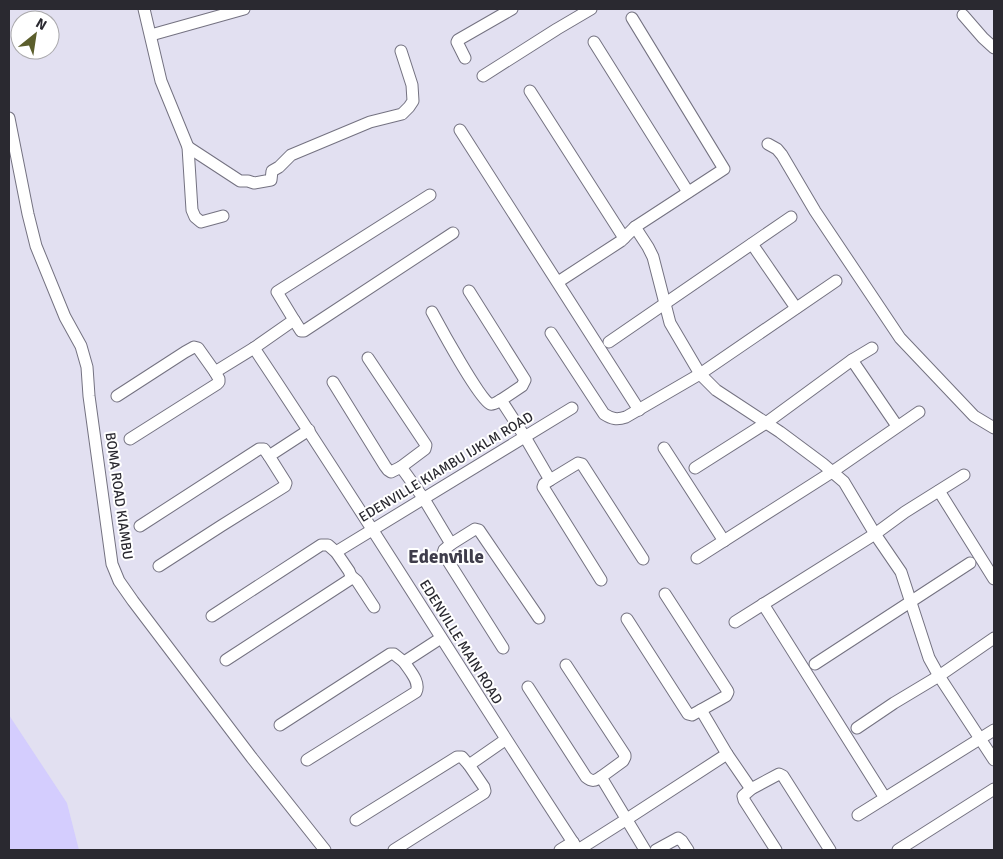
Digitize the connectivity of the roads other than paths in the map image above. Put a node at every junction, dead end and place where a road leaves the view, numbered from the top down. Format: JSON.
{"nodes":[{"id":1,"x":144,"y":9,"type":"edge"},
{"id":2,"x":244,"y":9,"type":"edge"},
{"id":3,"x":512,"y":9,"type":"edge"},
{"id":4,"x":591,"y":9,"type":"edge"},
{"id":5,"x":963,"y":15,"type":"dead end"},
{"id":6,"x":632,"y":18,"type":"dead end"},
{"id":7,"x":151,"y":35,"type":"junction"},
{"id":8,"x":594,"y":42,"type":"dead end"},
{"id":9,"x":994,"y":48,"type":"edge"},
{"id":10,"x":401,"y":51,"type":"dead end"},
{"id":11,"x":465,"y":58,"type":"dead end"},
{"id":12,"x":483,"y":76,"type":"dead end"},
{"id":13,"x":530,"y":91,"type":"dead end"},
{"id":14,"x":9,"y":118,"type":"edge"},
{"id":15,"x":460,"y":130,"type":"dead end"},
{"id":16,"x":768,"y":144,"type":"dead end"},
{"id":17,"x":188,"y":146,"type":"junction"},
{"id":18,"x":688,"y":192,"type":"junction"},
{"id":19,"x":430,"y":195,"type":"dead end"},
{"id":20,"x":224,"y":216,"type":"dead end"},
{"id":21,"x":791,"y":217,"type":"dead end"},
{"id":22,"x":634,"y":227,"type":"junction"},
{"id":23,"x":453,"y":233,"type":"dead end"},
{"id":24,"x":624,"y":238,"type":"junction"},
{"id":25,"x":752,"y":244,"type":"junction"},
{"id":26,"x":836,"y":281,"type":"dead end"},
{"id":27,"x":558,"y":282,"type":"junction"},
{"id":28,"x":469,"y":291,"type":"dead end"},
{"id":29,"x":664,"y":304,"type":"junction"},
{"id":30,"x":796,"y":308,"type":"junction"},
{"id":31,"x":432,"y":312,"type":"dead end"},
{"id":32,"x":294,"y":320,"type":"junction"},
{"id":33,"x":551,"y":333,"type":"dead end"},
{"id":34,"x":609,"y":342,"type":"dead end"},
{"id":35,"x":254,"y":348,"type":"junction"},
{"id":36,"x":872,"y":348,"type":"dead end"},
{"id":37,"x":368,"y":358,"type":"dead end"},
{"id":38,"x":852,"y":360,"type":"junction"},
{"id":39,"x":215,"y":372,"type":"junction"},
{"id":40,"x":700,"y":374,"type":"junction"},
{"id":41,"x":333,"y":382,"type":"dead end"},
{"id":42,"x":117,"y":396,"type":"dead end"},
{"id":43,"x":501,"y":400,"type":"junction"},
{"id":44,"x":572,"y":408,"type":"dead end"},
{"id":45,"x":639,"y":410,"type":"junction"},
{"id":46,"x":919,"y":412,"type":"dead end"},
{"id":47,"x":766,"y":423,"type":"junction"},
{"id":48,"x":897,"y":426,"type":"junction"},
{"id":49,"x":994,"y":428,"type":"edge"},
{"id":50,"x":309,"y":430,"type":"junction"},
{"id":51,"x":525,"y":437,"type":"junction"},
{"id":52,"x":130,"y":439,"type":"dead end"},
{"id":53,"x":664,"y":448,"type":"dead end"},
{"id":54,"x":270,"y":456,"type":"junction"},
{"id":55,"x":400,"y":468,"type":"junction"},
{"id":56,"x":695,"y":468,"type":"dead end"},
{"id":57,"x":832,"y":472,"type":"junction"},
{"id":58,"x":964,"y":475,"type":"dead end"},
{"id":59,"x":550,"y":480,"type":"junction"},
{"id":60,"x":939,"y":491,"type":"junction"},
{"id":61,"x":424,"y":499,"type":"junction"},
{"id":62,"x":140,"y":526,"type":"dead end"},
{"id":63,"x":372,"y":529,"type":"junction"},
{"id":64,"x":875,"y":534,"type":"junction"},
{"id":65,"x":724,"y":541,"type":"junction"},
{"id":66,"x":451,"y":544,"type":"junction"},
{"id":67,"x":336,"y":552,"type":"junction"},
{"id":68,"x":697,"y":558,"type":"dead end"},
{"id":69,"x":643,"y":559,"type":"dead end"},
{"id":70,"x":970,"y":563,"type":"dead end"},
{"id":71,"x":159,"y":566,"type":"dead end"},
{"id":72,"x":351,"y":576,"type":"junction"},
{"id":73,"x":994,"y":579,"type":"edge"},
{"id":74,"x":601,"y":580,"type":"dead end"},
{"id":75,"x":664,"y":594,"type":"dead end"},
{"id":76,"x":911,"y":602,"type":"junction"},
{"id":77,"x":763,"y":604,"type":"junction"},
{"id":78,"x":374,"y":607,"type":"dead end"},
{"id":79,"x":212,"y":616,"type":"dead end"},
{"id":80,"x":539,"y":618,"type":"dead end"},
{"id":81,"x":627,"y":619,"type":"dead end"},
{"id":82,"x":735,"y":622,"type":"dead end"},
{"id":83,"x":440,"y":638,"type":"junction"},
{"id":84,"x":994,"y":638,"type":"edge"},
{"id":85,"x":503,"y":648,"type":"dead end"},
{"id":86,"x":226,"y":660,"type":"dead end"},
{"id":87,"x":404,"y":662,"type":"junction"},
{"id":88,"x":815,"y":664,"type":"dead end"},
{"id":89,"x":566,"y":665,"type":"dead end"},
{"id":90,"x":939,"y":676,"type":"junction"},
{"id":91,"x":528,"y":687,"type":"dead end"},
{"id":92,"x":701,"y":710,"type":"junction"},
{"id":93,"x":280,"y":724,"type":"dead end"},
{"id":94,"x":857,"y":728,"type":"dead end"},
{"id":95,"x":994,"y":730,"type":"edge"},
{"id":96,"x":980,"y":739,"type":"junction"},
{"id":97,"x":506,"y":740,"type":"junction"},
{"id":98,"x":727,"y":754,"type":"junction"},
{"id":99,"x":307,"y":760,"type":"dead end"},
{"id":100,"x":994,"y":760,"type":"edge"},
{"id":101,"x":469,"y":765,"type":"junction"},
{"id":102,"x":601,"y":777,"type":"junction"},
{"id":103,"x":751,"y":789,"type":"junction"},
{"id":104,"x":994,"y":789,"type":"edge"},
{"id":105,"x":885,"y":798,"type":"junction"},
{"id":106,"x":858,"y":814,"type":"dead end"},
{"id":107,"x":627,"y":819,"type":"junction"},
{"id":108,"x":356,"y":820,"type":"dead end"},
{"id":109,"x":575,"y":846,"type":"edge"},
{"id":110,"x":325,"y":850,"type":"edge"},
{"id":111,"x":394,"y":850,"type":"edge"},
{"id":112,"x":560,"y":850,"type":"edge"},
{"id":113,"x":645,"y":850,"type":"edge"},
{"id":114,"x":656,"y":850,"type":"edge"},
{"id":115,"x":688,"y":850,"type":"edge"},
{"id":116,"x":776,"y":850,"type":"edge"},
{"id":117,"x":830,"y":850,"type":"edge"},
{"id":118,"x":898,"y":850,"type":"edge"}],
"edges":[{"from":1,"to":7,"type":"street"},
{"from":2,"to":7,"type":"street"},
{"from":3,"to":11,"type":"street"},
{"from":4,"to":12,"type":"street"},
{"from":5,"to":9,"type":"street"},
{"from":6,"to":18,"type":"street"},
{"from":7,"to":17,"type":"street"},
{"from":8,"to":18,"type":"street"},
{"from":10,"to":17,"type":"street"},
{"from":13,"to":24,"type":"street"},
{"from":14,"to":110,"type":"street","name":"BOMA ROAD KIAMBU"},
{"from":15,"to":27,"type":"street"},
{"from":16,"to":49,"type":"street"},
{"from":17,"to":20,"type":"street"},
{"from":18,"to":22,"type":"street"},
{"from":19,"to":32,"type":"street"},
{"from":21,"to":25,"type":"street"},
{"from":22,"to":24,"type":"street"},
{"from":22,"to":29,"type":"street"},
{"from":23,"to":32,"type":"street"},
{"from":24,"to":27,"type":"street"},
{"from":25,"to":29,"type":"street"},
{"from":25,"to":30,"type":"street"},
{"from":26,"to":30,"type":"street"},
{"from":27,"to":45,"type":"street"},
{"from":28,"to":43,"type":"street"},
{"from":29,"to":34,"type":"street"},
{"from":29,"to":40,"type":"street"},
{"from":30,"to":40,"type":"street"},
{"from":31,"to":43,"type":"street"},
{"from":32,"to":35,"type":"street"},
{"from":33,"to":45,"type":"street"},
{"from":35,"to":39,"type":"street"},
{"from":35,"to":50,"type":"street","name":"EDENVILLE MAIN ROAD"},
{"from":36,"to":38,"type":"street"},
{"from":37,"to":55,"type":"street"},
{"from":38,"to":47,"type":"street"},
{"from":38,"to":48,"type":"street"},
{"from":39,"to":42,"type":"street"},
{"from":39,"to":52,"type":"street"},
{"from":40,"to":45,"type":"street"},
{"from":40,"to":47,"type":"street"},
{"from":41,"to":55,"type":"street"},
{"from":43,"to":51,"type":"street"},
{"from":44,"to":51,"type":"street","name":"EDENVILLE KIAMBU IJKLM ROAD"},
{"from":46,"to":48,"type":"street"},
{"from":47,"to":56,"type":"street"},
{"from":47,"to":57,"type":"street"},
{"from":48,"to":57,"type":"street"},
{"from":50,"to":54,"type":"street"},
{"from":50,"to":63,"type":"street","name":"EDENVILLE MAIN ROAD"},
{"from":51,"to":59,"type":"street"},
{"from":51,"to":61,"type":"street","name":"EDENVILLE KIAMBU IJKLM ROAD"},
{"from":53,"to":65,"type":"street"},
{"from":54,"to":62,"type":"street"},
{"from":54,"to":71,"type":"street"},
{"from":55,"to":61,"type":"street"},
{"from":57,"to":64,"type":"street"},
{"from":57,"to":65,"type":"street"},
{"from":58,"to":60,"type":"street"},
{"from":59,"to":69,"type":"street"},
{"from":59,"to":74,"type":"street"},
{"from":60,"to":64,"type":"street"},
{"from":60,"to":73,"type":"street"},
{"from":61,"to":63,"type":"street","name":"EDENVILLE KIAMBU IJKLM ROAD"},
{"from":61,"to":66,"type":"street"},
{"from":63,"to":67,"type":"street","name":"EDENVILLE KIAMBU IJKLM ROAD"},
{"from":63,"to":83,"type":"street","name":"EDENVILLE MAIN ROAD"},
{"from":64,"to":76,"type":"street"},
{"from":64,"to":77,"type":"street"},
{"from":65,"to":68,"type":"street"},
{"from":66,"to":80,"type":"street"},
{"from":66,"to":85,"type":"street"},
{"from":67,"to":72,"type":"street"},
{"from":67,"to":79,"type":"street"},
{"from":70,"to":76,"type":"street"},
{"from":72,"to":78,"type":"street"},
{"from":72,"to":86,"type":"street"},
{"from":75,"to":92,"type":"street"},
{"from":76,"to":88,"type":"street"},
{"from":76,"to":90,"type":"street"},
{"from":77,"to":82,"type":"street"},
{"from":77,"to":105,"type":"street"},
{"from":81,"to":92,"type":"street"},
{"from":83,"to":87,"type":"street"},
{"from":83,"to":97,"type":"street","name":"EDENVILLE MAIN ROAD"},
{"from":84,"to":90,"type":"street"},
{"from":87,"to":93,"type":"street"},
{"from":87,"to":99,"type":"street"},
{"from":89,"to":102,"type":"street"},
{"from":90,"to":94,"type":"street"},
{"from":90,"to":96,"type":"street"},
{"from":91,"to":102,"type":"street"},
{"from":92,"to":98,"type":"street"},
{"from":95,"to":96,"type":"street"},
{"from":96,"to":100,"type":"street"},
{"from":96,"to":105,"type":"street"},
{"from":97,"to":101,"type":"street"},
{"from":97,"to":109,"type":"street","name":"EDENVILLE MAIN ROAD"},
{"from":98,"to":103,"type":"street"},
{"from":98,"to":107,"type":"street"},
{"from":101,"to":108,"type":"street"},
{"from":101,"to":111,"type":"street"},
{"from":102,"to":107,"type":"street"},
{"from":103,"to":116,"type":"street"},
{"from":103,"to":117,"type":"street"},
{"from":104,"to":118,"type":"street"},
{"from":105,"to":106,"type":"street"},
{"from":107,"to":109,"type":"street"},
{"from":107,"to":113,"type":"street"},
{"from":109,"to":112,"type":"street"},
{"from":114,"to":115,"type":"street"}]}
